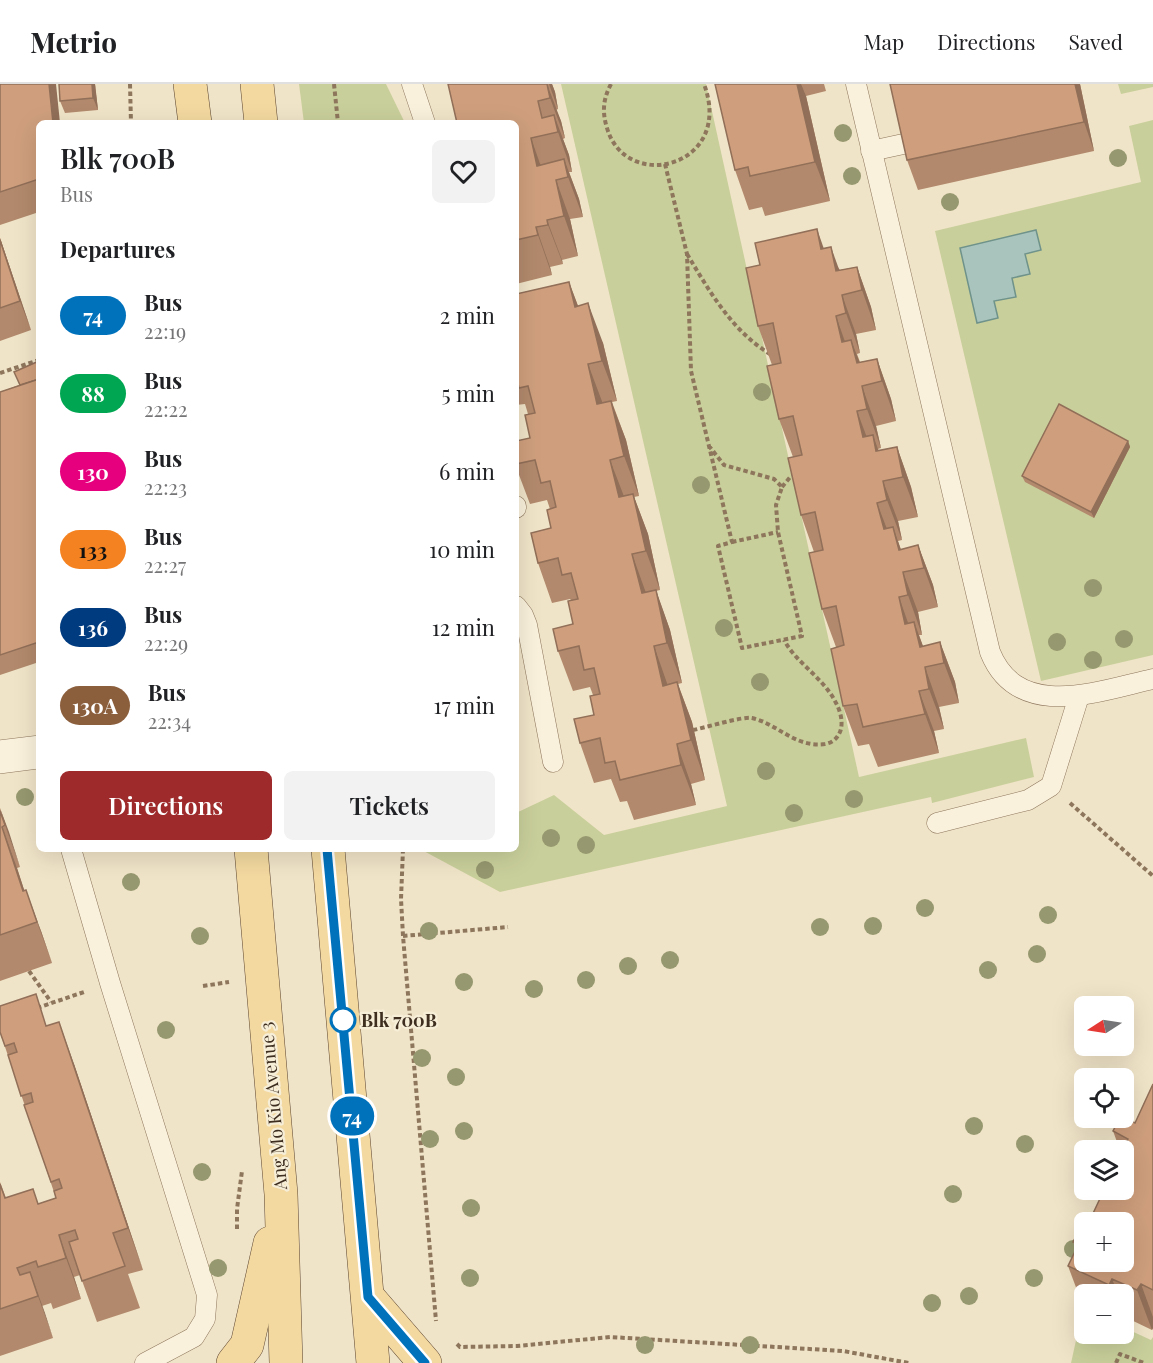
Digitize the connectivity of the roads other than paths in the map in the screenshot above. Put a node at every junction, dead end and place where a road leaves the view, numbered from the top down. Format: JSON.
{"nodes":[{"id":1,"x":190,"y":84,"type":"edge"},
{"id":2,"x":257,"y":84,"type":"edge"},
{"id":3,"x":412,"y":84,"type":"edge"},
{"id":4,"x":856,"y":84,"type":"edge"},
{"id":5,"x":195,"y":120,"type":"edge"},
{"id":6,"x":261,"y":120,"type":"edge"},
{"id":7,"x":424,"y":120,"type":"edge"},
{"id":8,"x":908,"y":143,"type":"edge"},
{"id":9,"x":872,"y":151,"type":"junction"},
{"id":10,"x":519,"y":610,"type":"edge"},
{"id":11,"x":1153,"y":679,"type":"edge"},
{"id":12,"x":1079,"y":696,"type":"junction"},
{"id":13,"x":36,"y":752,"type":"edge"},
{"id":14,"x":0,"y":757,"type":"edge"},
{"id":15,"x":553,"y":762,"type":"dead end"},
{"id":16,"x":937,"y":823,"type":"dead end"},
{"id":17,"x":72,"y":852,"type":"edge"},
{"id":18,"x":251,"y":852,"type":"edge"},
{"id":19,"x":327,"y":852,"type":"edge"},
{"id":20,"x":281,"y":1194,"type":"junction"},
{"id":21,"x":368,"y":1297,"type":"junction"},
{"id":22,"x":145,"y":1363,"type":"edge"},
{"id":23,"x":233,"y":1363,"type":"edge"},
{"id":24,"x":286,"y":1363,"type":"edge"},
{"id":25,"x":373,"y":1363,"type":"edge"},
{"id":26,"x":425,"y":1363,"type":"edge"}],
"edges":[{"from":1,"to":5,"type":"main road"},
{"from":2,"to":6,"type":"main road"},
{"from":3,"to":7,"type":"lane"},
{"from":4,"to":9,"type":"lane"},
{"from":8,"to":9,"type":"lane"},
{"from":9,"to":12,"type":"lane"},
{"from":10,"to":15,"type":"lane"},
{"from":11,"to":12,"type":"lane"},
{"from":12,"to":16,"type":"lane"},
{"from":13,"to":14,"type":"street"},
{"from":17,"to":22,"type":"lane"},
{"from":18,"to":20,"type":"main road","name":"Ang Mo Kio Avenue 3"},
{"from":19,"to":21,"type":"main road"},
{"from":20,"to":23,"type":"main road"},
{"from":20,"to":24,"type":"main road","name":"Ang Mo Kio Avenue 3"},
{"from":21,"to":25,"type":"main road"},
{"from":21,"to":26,"type":"main road"}]}
